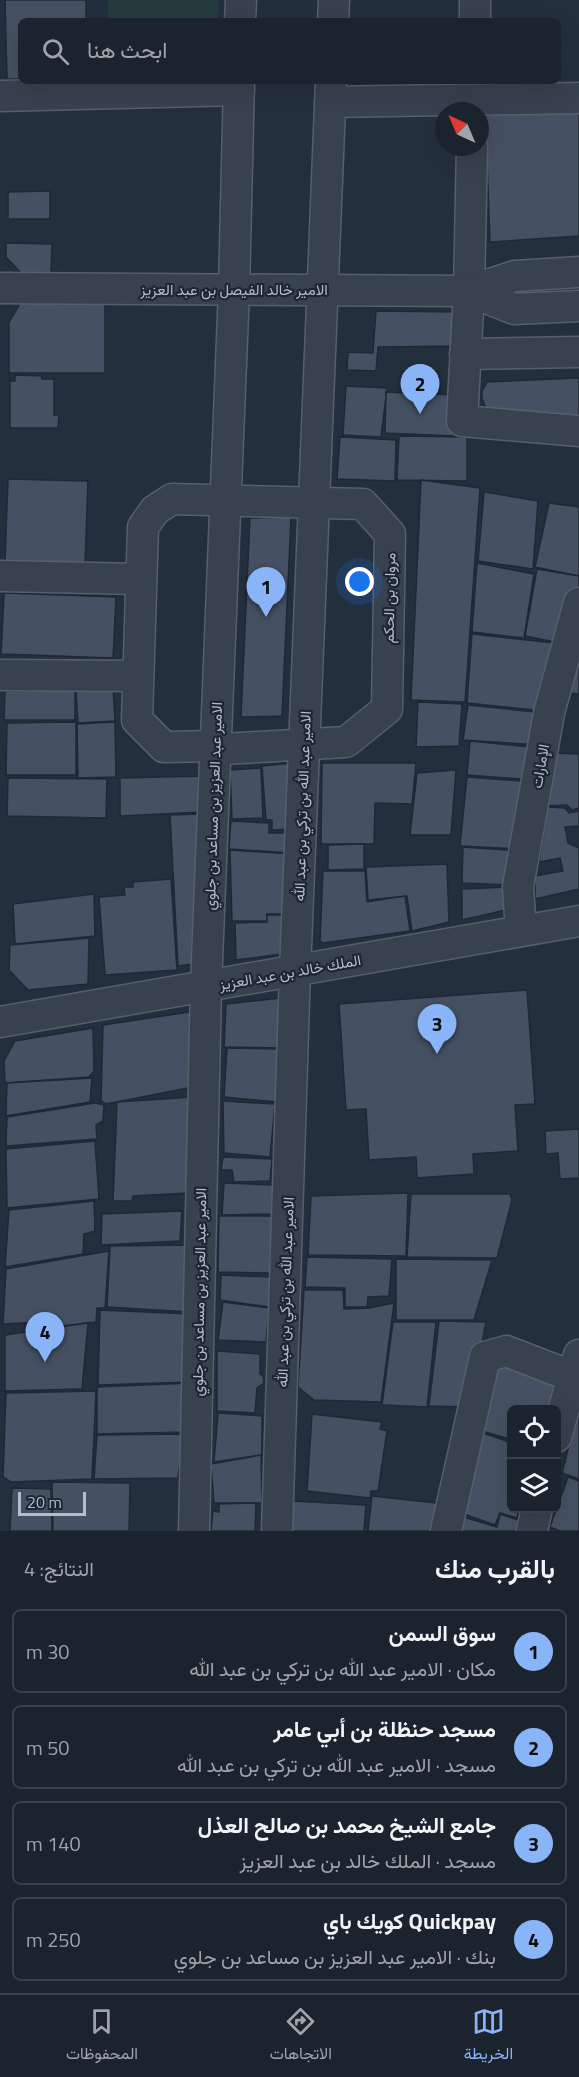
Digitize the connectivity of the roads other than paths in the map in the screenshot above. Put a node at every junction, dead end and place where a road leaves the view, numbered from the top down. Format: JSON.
{"nodes":[{"id":1,"x":241,"y":0,"type":"edge"},
{"id":2,"x":334,"y":0,"type":"edge"},
{"id":3,"x":475,"y":0,"type":"edge"},
{"id":4,"x":240,"y":18,"type":"edge"},
{"id":5,"x":333,"y":18,"type":"edge"},
{"id":6,"x":475,"y":18,"type":"edge"},
{"id":7,"x":239,"y":86,"type":"edge"},
{"id":8,"x":331,"y":92,"type":"edge"},
{"id":9,"x":0,"y":96,"type":"edge"},
{"id":10,"x":473,"y":97,"type":"edge"},
{"id":11,"x":579,"y":98,"type":"edge"},
{"id":12,"x":472,"y":156,"type":"edge"},
{"id":13,"x":579,"y":272,"type":"edge"},
{"id":14,"x":0,"y":288,"type":"edge"},
{"id":15,"x":234,"y":289,"type":"junction"},
{"id":16,"x":324,"y":290,"type":"junction"},
{"id":17,"x":469,"y":291,"type":"junction"},
{"id":18,"x":579,"y":306,"type":"edge"},
{"id":19,"x":579,"y":352,"type":"edge"},
{"id":20,"x":465,"y":354,"type":"junction"},
{"id":21,"x":579,"y":431,"type":"edge"},
{"id":22,"x":225,"y":500,"type":"junction"},
{"id":23,"x":315,"y":502,"type":"junction"},
{"id":24,"x":0,"y":576,"type":"edge"},
{"id":25,"x":141,"y":579,"type":"junction"},
{"id":26,"x":579,"y":603,"type":"edge"},
{"id":27,"x":0,"y":675,"type":"edge"},
{"id":28,"x":138,"y":676,"type":"junction"},
{"id":29,"x":304,"y":743,"type":"junction"},
{"id":30,"x":215,"y":746,"type":"junction"},
{"id":31,"x":579,"y":921,"type":"edge"},
{"id":32,"x":521,"y":931,"type":"junction"},
{"id":33,"x":295,"y":971,"type":"junction"},
{"id":34,"x":206,"y":987,"type":"junction"},
{"id":35,"x":0,"y":1022,"type":"edge"},
{"id":36,"x":577,"y":1370,"type":"edge"},
{"id":37,"x":561,"y":1421,"type":"edge"},
{"id":38,"x":536,"y":1513,"type":"edge"},
{"id":39,"x":194,"y":1531,"type":"edge"},
{"id":40,"x":277,"y":1531,"type":"edge"},
{"id":41,"x":446,"y":1531,"type":"edge"},
{"id":42,"x":532,"y":1531,"type":"edge"}],
"edges":[{"from":1,"to":4,"type":"street"},
{"from":2,"to":5,"type":"street"},
{"from":3,"to":6,"type":"street"},
{"from":7,"to":9,"type":"street"},
{"from":7,"to":15,"type":"street","name":"الامير عبد العزيز بن مساعد بن جلوي"},
{"from":8,"to":10,"type":"street"},
{"from":8,"to":16,"type":"street","name":"الامير عبد الله بن تركي بن عبد الله"},
{"from":10,"to":11,"type":"street"},
{"from":12,"to":17,"type":"street"},
{"from":13,"to":17,"type":"street","name":"الامير خالد الفيصل بن عبد العزيز"},
{"from":14,"to":15,"type":"street","name":"الامير خالد الفيصل بن عبد العزيز"},
{"from":15,"to":16,"type":"street","name":"الامير خالد الفيصل بن عبد العزيز"},
{"from":15,"to":22,"type":"street","name":"الامير عبد العزيز بن مساعد بن جلوي"},
{"from":16,"to":17,"type":"street","name":"الامير خالد الفيصل بن عبد العزيز"},
{"from":16,"to":23,"type":"street","name":"الامير عبد الله بن تركي بن عبد الله"},
{"from":17,"to":18,"type":"street","name":"الامير خالد الفيصل بن عبد العزيز"},
{"from":17,"to":20,"type":"street"},
{"from":19,"to":20,"type":"street"},
{"from":20,"to":21,"type":"street"},
{"from":22,"to":23,"type":"street","name":"مروان بن الحكم"},
{"from":22,"to":25,"type":"street","name":"مروان بن الحكم"},
{"from":22,"to":30,"type":"street","name":"الامير عبد العزيز بن مساعد بن جلوي"},
{"from":23,"to":29,"type":"street","name":"الامير عبد الله بن تركي بن عبد الله"},
{"from":23,"to":29,"type":"street","name":"مروان بن الحكم"},
{"from":24,"to":25,"type":"street"},
{"from":25,"to":28,"type":"street","name":"مروان بن الحكم"},
{"from":26,"to":32,"type":"street","name":"الإمارات"},
{"from":27,"to":28,"type":"street"},
{"from":28,"to":30,"type":"street","name":"مروان بن الحكم"},
{"from":29,"to":30,"type":"street","name":"مروان بن الحكم"},
{"from":29,"to":33,"type":"street","name":"الامير عبد الله بن تركي بن عبد الله"},
{"from":30,"to":34,"type":"street","name":"الامير عبد العزيز بن مساعد بن جلوي"},
{"from":31,"to":32,"type":"street","name":"الملك خالد بن عبد العزيز"},
{"from":32,"to":33,"type":"street","name":"الملك خالد بن عبد العزيز"},
{"from":33,"to":34,"type":"street","name":"الملك خالد بن عبد العزيز"},
{"from":33,"to":40,"type":"street","name":"الامير عبد الله بن تركي بن عبد الله"},
{"from":34,"to":35,"type":"street","name":"الملك خالد بن عبد العزيز"},
{"from":34,"to":39,"type":"street","name":"الامير عبد العزيز بن مساعد بن جلوي"},
{"from":36,"to":37,"type":"street"},
{"from":36,"to":41,"type":"street"},
{"from":38,"to":42,"type":"street"}]}
